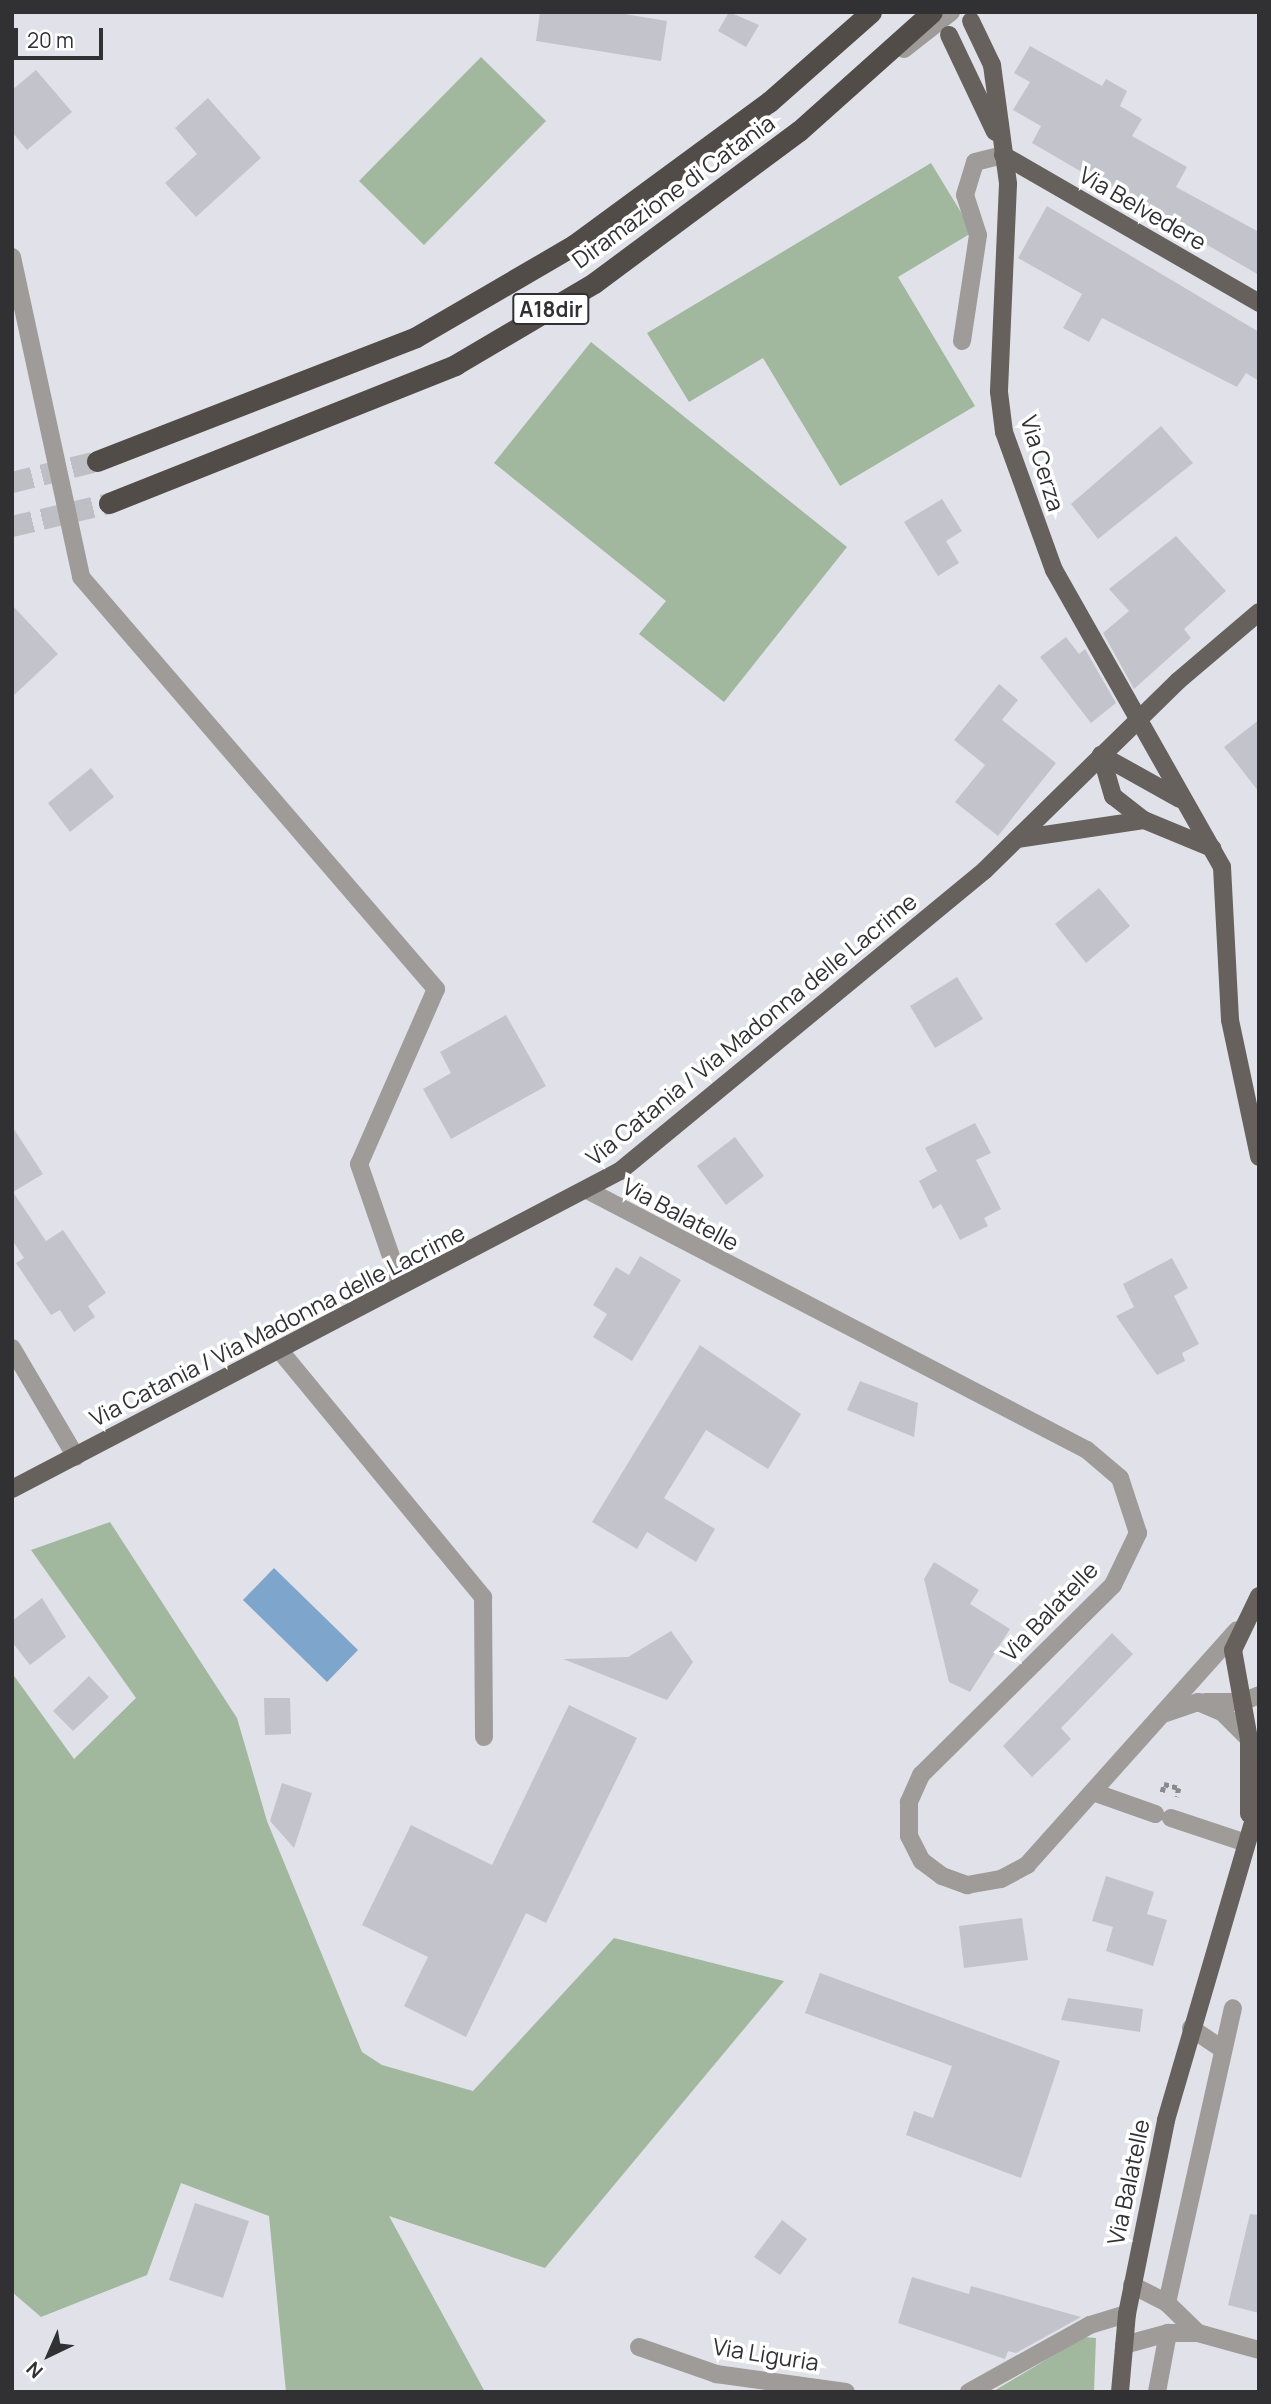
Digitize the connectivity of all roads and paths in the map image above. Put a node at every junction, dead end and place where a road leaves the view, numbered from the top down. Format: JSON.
{"nodes":[{"id":1,"x":870,"y":12,"type":"edge"},
{"id":2,"x":932,"y":12,"type":"edge"},
{"id":3,"x":951,"y":12,"type":"edge"},
{"id":4,"x":971,"y":21,"type":"dead end"},
{"id":5,"x":949,"y":35,"type":"dead end"},
{"id":6,"x":799,"y":131,"type":"junction"},
{"id":7,"x":1003,"y":155,"type":"junction"},
{"id":8,"x":12,"y":257,"type":"edge"},
{"id":9,"x":1259,"y":303,"type":"edge"},
{"id":10,"x":962,"y":341,"type":"dead end"},
{"id":11,"x":97,"y":461,"type":"tunnel mouth"},
{"id":12,"x":109,"y":503,"type":"tunnel mouth"},
{"id":13,"x":1259,"y":612,"type":"edge"},
{"id":14,"x":1140,"y":717,"type":"junction"},
{"id":15,"x":1101,"y":755,"type":"junction"},
{"id":16,"x":1183,"y":801,"type":"junction"},
{"id":17,"x":1144,"y":820,"type":"junction"},
{"id":18,"x":1017,"y":839,"type":"junction"},
{"id":19,"x":1212,"y":848,"type":"junction"},
{"id":20,"x":1259,"y":1157,"type":"edge"},
{"id":21,"x":589,"y":1191,"type":"junction"},
{"id":22,"x":401,"y":1285,"type":"junction"},
{"id":23,"x":12,"y":1348,"type":"edge"},
{"id":24,"x":281,"y":1352,"type":"junction"},
{"id":25,"x":76,"y":1457,"type":"junction"},
{"id":26,"x":12,"y":1489,"type":"edge"},
{"id":27,"x":1259,"y":1596,"type":"edge"},
{"id":28,"x":1237,"y":1630,"type":"junction"},
{"id":29,"x":1251,"y":1698,"type":"edge"},
{"id":30,"x":1198,"y":1702,"type":"junction"},
{"id":31,"x":1163,"y":1714,"type":"junction"},
{"id":32,"x":484,"y":1737,"type":"dead end"},
{"id":33,"x":1249,"y":1738,"type":"junction"},
{"id":34,"x":1093,"y":1793,"type":"junction"},
{"id":35,"x":1259,"y":1802,"type":"edge"},
{"id":36,"x":1250,"y":1833,"type":"edge"},
{"id":37,"x":1233,"y":2008,"type":"dead end"},
{"id":38,"x":1191,"y":2028,"type":"junction"},
{"id":39,"x":1222,"y":2049,"type":"junction"},
{"id":40,"x":1132,"y":2285,"type":"junction"},
{"id":41,"x":1167,"y":2303,"type":"junction"},
{"id":42,"x":1127,"y":2315,"type":"junction"},
{"id":43,"x":1168,"y":2333,"type":"junction"},
{"id":44,"x":1198,"y":2333,"type":"junction"},
{"id":45,"x":1124,"y":2346,"type":"junction"},
{"id":46,"x":639,"y":2347,"type":"dead end"},
{"id":47,"x":1259,"y":2350,"type":"edge"},
{"id":48,"x":846,"y":2392,"type":"edge"},
{"id":49,"x":969,"y":2392,"type":"edge"},
{"id":50,"x":1120,"y":2392,"type":"edge"},
{"id":51,"x":1157,"y":2392,"type":"edge"}],
"edges":[{"from":1,"to":11,"type":"highway","name":"Diramazione di Catania","number":"A18dir"},
{"from":2,"to":6,"type":"highway","name":"Diramazione di Catania","number":"A18dir"},
{"from":3,"to":6,"type":"street"},
{"from":4,"to":7,"type":"main road","name":"Via Cerza"},
{"from":5,"to":7,"type":"main road"},
{"from":6,"to":12,"type":"highway","name":"Diramazione di Catania","number":"A18dir"},
{"from":7,"to":9,"type":"main road","name":"Via Belvedere"},
{"from":7,"to":10,"type":"street"},
{"from":7,"to":14,"type":"main road","name":"Via Cerza"},
{"from":8,"to":22,"type":"street"},
{"from":13,"to":14,"type":"main road","name":"Via Catania / Via Madonna delle Lacrime"},
{"from":14,"to":15,"type":"main road","name":"Via Catania / Via Madonna delle Lacrime"},
{"from":14,"to":16,"type":"main road","name":"Via Cerza"},
{"from":15,"to":16,"type":"main road"},
{"from":15,"to":17,"type":"main road"},
{"from":15,"to":18,"type":"main road","name":"Via Catania / Via Madonna delle Lacrime"},
{"from":16,"to":19,"type":"main road","name":"Via Cerza"},
{"from":17,"to":18,"type":"main road"},
{"from":17,"to":19,"type":"main road"},
{"from":18,"to":21,"type":"main road","name":"Via Catania / Via Madonna delle Lacrime"},
{"from":19,"to":20,"type":"main road","name":"Via Cerza"},
{"from":21,"to":22,"type":"main road","name":"Via Catania / Via Madonna delle Lacrime"},
{"from":21,"to":34,"type":"street","name":"Via Balatelle"},
{"from":22,"to":24,"type":"main road","name":"Via Catania / Via Madonna delle Lacrime"},
{"from":23,"to":25,"type":"street"},
{"from":24,"to":25,"type":"main road","name":"Via Catania / Via Madonna delle Lacrime"},
{"from":24,"to":32,"type":"street"},
{"from":25,"to":26,"type":"main road","name":"Via Catania / Via Madonna delle Lacrime"},
{"from":27,"to":28,"type":"main road"},
{"from":28,"to":29,"type":"main road"},
{"from":28,"to":31,"type":"street","name":"Via Balatelle"},
{"from":29,"to":30,"type":"street"},
{"from":29,"to":33,"type":"main road"},
{"from":30,"to":31,"type":"street"},
{"from":30,"to":33,"type":"street"},
{"from":31,"to":34,"type":"street","name":"Via Balatelle"},
{"from":33,"to":36,"type":"main road"},
{"from":34,"to":36,"type":"street"},
{"from":35,"to":36,"type":"main road"},
{"from":36,"to":38,"type":"main road","name":"Via Balatelle"},
{"from":37,"to":39,"type":"street"},
{"from":38,"to":39,"type":"street"},
{"from":38,"to":40,"type":"main road","name":"Via Balatelle"},
{"from":39,"to":41,"type":"street"},
{"from":40,"to":41,"type":"street"},
{"from":40,"to":42,"type":"main road","name":"Via Balatelle"},
{"from":41,"to":44,"type":"street"},
{"from":42,"to":45,"type":"main road","name":"Via Balatelle"},
{"from":42,"to":49,"type":"street"},
{"from":43,"to":44,"type":"street"},
{"from":43,"to":45,"type":"street"},
{"from":43,"to":51,"type":"street"},
{"from":44,"to":47,"type":"street"},
{"from":45,"to":50,"type":"main road","name":"Via Balatelle"},
{"from":46,"to":48,"type":"street","name":"Via Liguria"}]}
